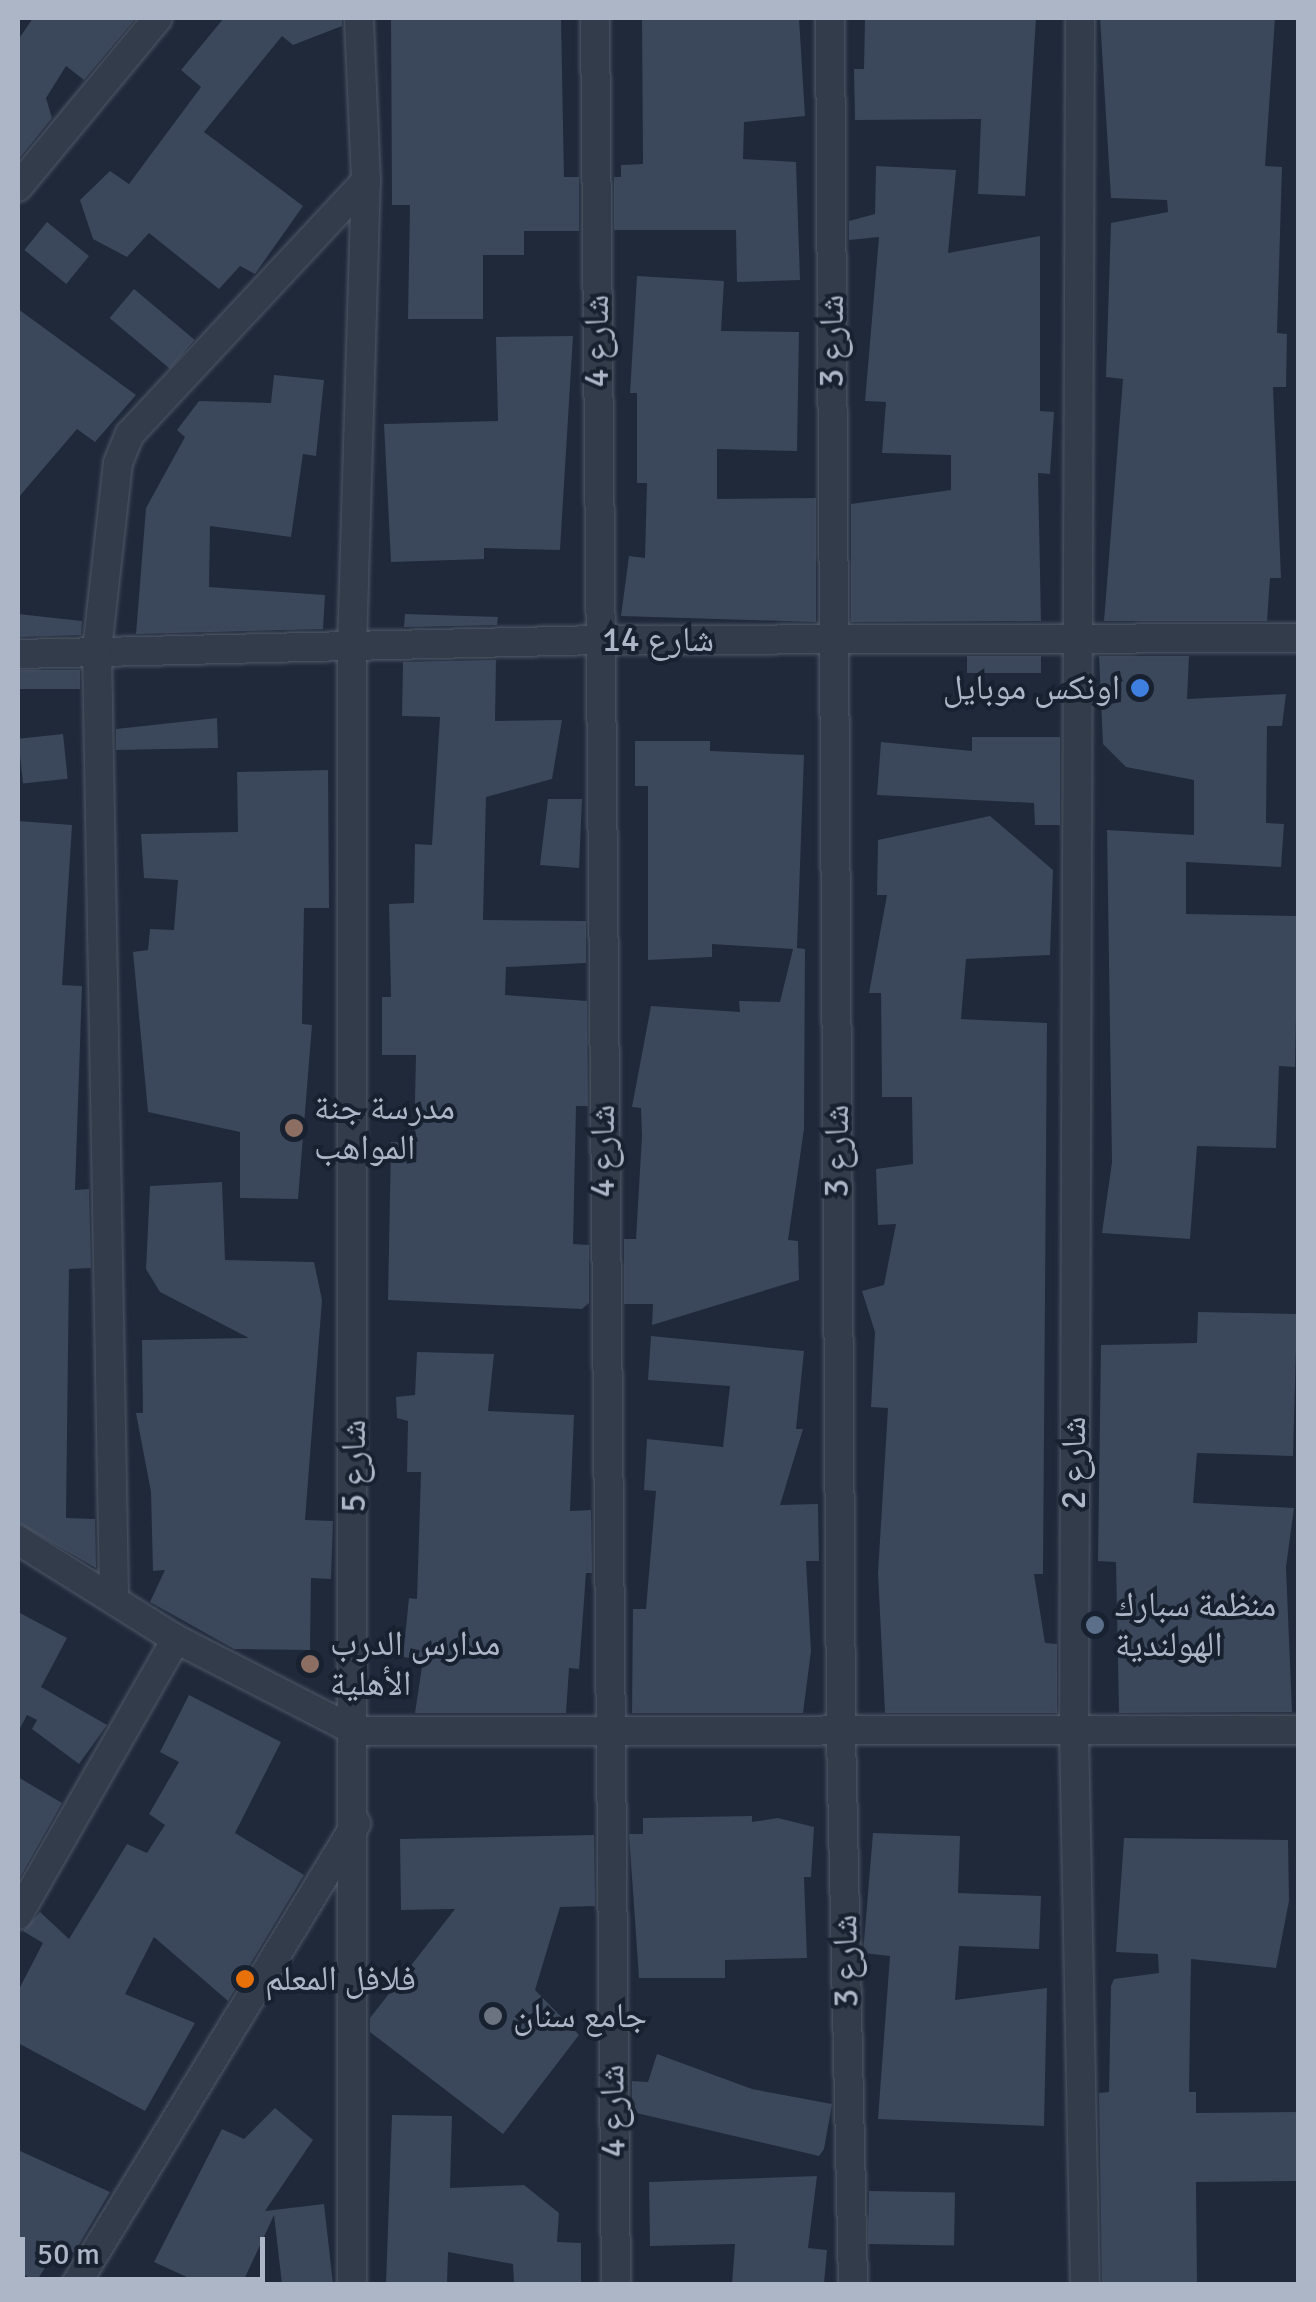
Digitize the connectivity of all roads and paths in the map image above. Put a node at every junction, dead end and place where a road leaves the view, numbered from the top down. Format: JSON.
{"nodes":[{"id":1,"x":158,"y":18,"type":"edge"},
{"id":2,"x":359,"y":18,"type":"edge"},
{"id":3,"x":595,"y":18,"type":"edge"},
{"id":4,"x":830,"y":18,"type":"edge"},
{"id":5,"x":1080,"y":18,"type":"edge"},
{"id":6,"x":366,"y":180,"type":"junction"},
{"id":7,"x":18,"y":187,"type":"edge"},
{"id":8,"x":1298,"y":638,"type":"edge"},
{"id":9,"x":600,"y":640,"type":"junction"},
{"id":10,"x":834,"y":640,"type":"junction"},
{"id":11,"x":1073,"y":642,"type":"junction"},
{"id":12,"x":352,"y":648,"type":"junction"},
{"id":13,"x":97,"y":650,"type":"junction"},
{"id":14,"x":18,"y":654,"type":"edge"},
{"id":15,"x":18,"y":1540,"type":"edge"},
{"id":16,"x":114,"y":1594,"type":"junction"},
{"id":17,"x":176,"y":1639,"type":"junction"},
{"id":18,"x":607,"y":1730,"type":"junction"},
{"id":19,"x":1298,"y":1730,"type":"edge"},
{"id":20,"x":355,"y":1731,"type":"junction"},
{"id":21,"x":1074,"y":1732,"type":"junction"},
{"id":22,"x":840,"y":1734,"type":"junction"},
{"id":23,"x":357,"y":1823,"type":"junction"},
{"id":24,"x":18,"y":1914,"type":"edge"},
{"id":25,"x":76,"y":2284,"type":"edge"},
{"id":26,"x":352,"y":2284,"type":"edge"},
{"id":27,"x":616,"y":2284,"type":"edge"},
{"id":28,"x":853,"y":2284,"type":"edge"},
{"id":29,"x":1085,"y":2284,"type":"edge"}],
"edges":[{"from":1,"to":7,"type":"street"},
{"from":2,"to":6,"type":"street","name":"شارع 5"},
{"from":3,"to":9,"type":"street","name":"شارع 4"},
{"from":4,"to":10,"type":"street","name":"شارع 3"},
{"from":5,"to":11,"type":"street","name":"شارع 2"},
{"from":6,"to":12,"type":"street","name":"شارع 5"},
{"from":6,"to":13,"type":"street"},
{"from":8,"to":11,"type":"street","name":"شارع 14"},
{"from":9,"to":10,"type":"street","name":"شارع 14"},
{"from":9,"to":12,"type":"street","name":"شارع 14"},
{"from":9,"to":18,"type":"street","name":"شارع 4"},
{"from":10,"to":11,"type":"street","name":"شارع 14"},
{"from":10,"to":22,"type":"street","name":"شارع 3"},
{"from":11,"to":21,"type":"street","name":"شارع 2"},
{"from":12,"to":13,"type":"street","name":"شارع 14"},
{"from":12,"to":20,"type":"street","name":"شارع 5"},
{"from":13,"to":14,"type":"street","name":"شارع 14"},
{"from":13,"to":16,"type":"street"},
{"from":15,"to":16,"type":"street"},
{"from":16,"to":17,"type":"street"},
{"from":17,"to":20,"type":"street"},
{"from":17,"to":24,"type":"street"},
{"from":18,"to":20,"type":"street"},
{"from":18,"to":22,"type":"street"},
{"from":18,"to":27,"type":"street","name":"شارع 4"},
{"from":19,"to":21,"type":"street"},
{"from":20,"to":23,"type":"street","name":"شارع 5"},
{"from":21,"to":22,"type":"street"},
{"from":21,"to":29,"type":"street","name":"شارع 2"},
{"from":22,"to":28,"type":"street","name":"شارع 3"},
{"from":23,"to":25,"type":"street"},
{"from":23,"to":26,"type":"street","name":"شارع 5"}]}
